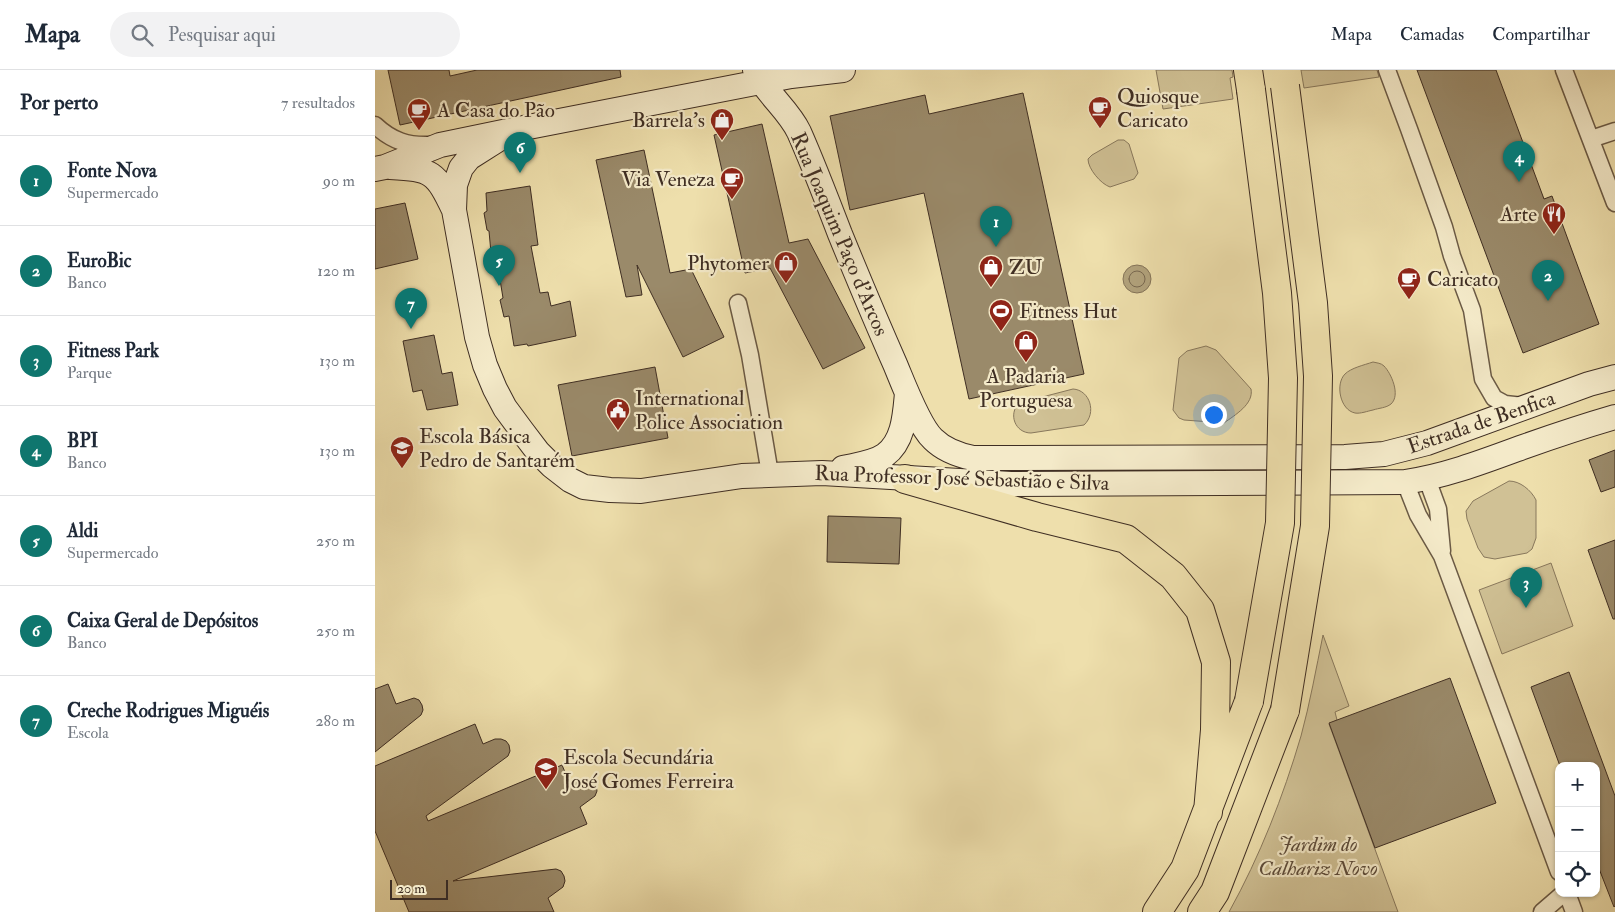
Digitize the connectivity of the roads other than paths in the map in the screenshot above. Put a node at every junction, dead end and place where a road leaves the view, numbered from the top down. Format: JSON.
{"nodes":[{"id":1,"x":843,"y":70,"type":"edge"},
{"id":2,"x":1387,"y":70,"type":"edge"},
{"id":3,"x":1564,"y":70,"type":"edge"},
{"id":4,"x":758,"y":76,"type":"edge"},
{"id":5,"x":1284,"y":78,"type":"edge"},
{"id":6,"x":1249,"y":80,"type":"edge"},
{"id":7,"x":375,"y":125,"type":"edge"},
{"id":8,"x":513,"y":130,"type":"junction"},
{"id":9,"x":1615,"y":130,"type":"edge"},
{"id":10,"x":1591,"y":139,"type":"junction"},
{"id":11,"x":440,"y":145,"type":"junction"},
{"id":12,"x":378,"y":163,"type":"edge"},
{"id":13,"x":1612,"y":184,"type":"edge"},
{"id":14,"x":1615,"y":202,"type":"edge"},
{"id":15,"x":455,"y":210,"type":"junction"},
{"id":16,"x":738,"y":303,"type":"dead end"},
{"id":17,"x":1615,"y":368,"type":"edge"},
{"id":18,"x":1615,"y":377,"type":"edge"},
{"id":19,"x":1589,"y":384,"type":"junction"},
{"id":20,"x":907,"y":393,"type":"junction"},
{"id":21,"x":1615,"y":399,"type":"edge"},
{"id":22,"x":1533,"y":405,"type":"junction"},
{"id":23,"x":1615,"y":417,"type":"edge"},
{"id":24,"x":1560,"y":434,"type":"junction"},
{"id":25,"x":1345,"y":457,"type":"joint"},
{"id":26,"x":822,"y":473,"type":"junction"},
{"id":27,"x":770,"y":474,"type":"junction"},
{"id":28,"x":905,"y":479,"type":"junction"},
{"id":29,"x":1416,"y":480,"type":"junction"},
{"id":30,"x":1345,"y":483,"type":"joint"},
{"id":31,"x":1442,"y":556,"type":"junction"},
{"id":32,"x":1208,"y":812,"type":"junction"},
{"id":33,"x":1555,"y":861,"type":"edge"},
{"id":34,"x":1561,"y":897,"type":"edge"},
{"id":35,"x":1568,"y":897,"type":"edge"},
{"id":36,"x":1157,"y":912,"type":"edge"},
{"id":37,"x":1202,"y":912,"type":"edge"},
{"id":38,"x":1542,"y":912,"type":"edge"},
{"id":39,"x":1574,"y":912,"type":"edge"}],
"edges":[{"from":1,"to":4,"type":"street"},
{"from":2,"to":22,"type":"street"},
{"from":3,"to":10,"type":"street"},
{"from":4,"to":8,"type":"street"},
{"from":4,"to":20,"type":"street","name":"Rua Joaquim Paço d'Arcos"},
{"from":5,"to":37,"type":"highway","bridge":true},
{"from":6,"to":32,"type":"highway","bridge":true},
{"from":7,"to":11,"type":"street"},
{"from":8,"to":11,"type":"street"},
{"from":8,"to":15,"type":"street"},
{"from":9,"to":10,"type":"street"},
{"from":10,"to":13,"type":"street"},
{"from":11,"to":12,"type":"street"},
{"from":12,"to":15,"type":"street"},
{"from":13,"to":14,"type":"street"},
{"from":15,"to":27,"type":"street","name":"Rua Professor José Sebastião e Silva"},
{"from":16,"to":27,"type":"street"},
{"from":17,"to":19,"type":"street"},
{"from":18,"to":19,"type":"street","name":"Estrada de Benfica"},
{"from":19,"to":22,"type":"street","name":"Estrada de Benfica"},
{"from":20,"to":25,"type":"street","name":"Rua Professor José Sebastião e Silva"},
{"from":20,"to":26,"type":"street"},
{"from":21,"to":24,"type":"street"},
{"from":22,"to":25,"type":"street","name":"Estrada de Benfica"},
{"from":23,"to":24,"type":"street","name":"Estrada de Benfica"},
{"from":24,"to":29,"type":"street","name":"Estrada de Benfica"},
{"from":26,"to":27,"type":"street","name":"Rua Professor José Sebastião e Silva"},
{"from":26,"to":28,"type":"street","name":"Rua Professor José Sebastião e Silva"},
{"from":28,"to":30,"type":"street","name":"Rua Professor José Sebastião e Silva"},
{"from":28,"to":32,"type":"highway"},
{"from":29,"to":30,"type":"street","name":"Estrada de Benfica"},
{"from":29,"to":31,"type":"street"},
{"from":29,"to":31,"type":"street"},
{"from":31,"to":33,"type":"street"},
{"from":32,"to":36,"type":"highway"},
{"from":34,"to":38,"type":"street"},
{"from":35,"to":39,"type":"street"}]}
